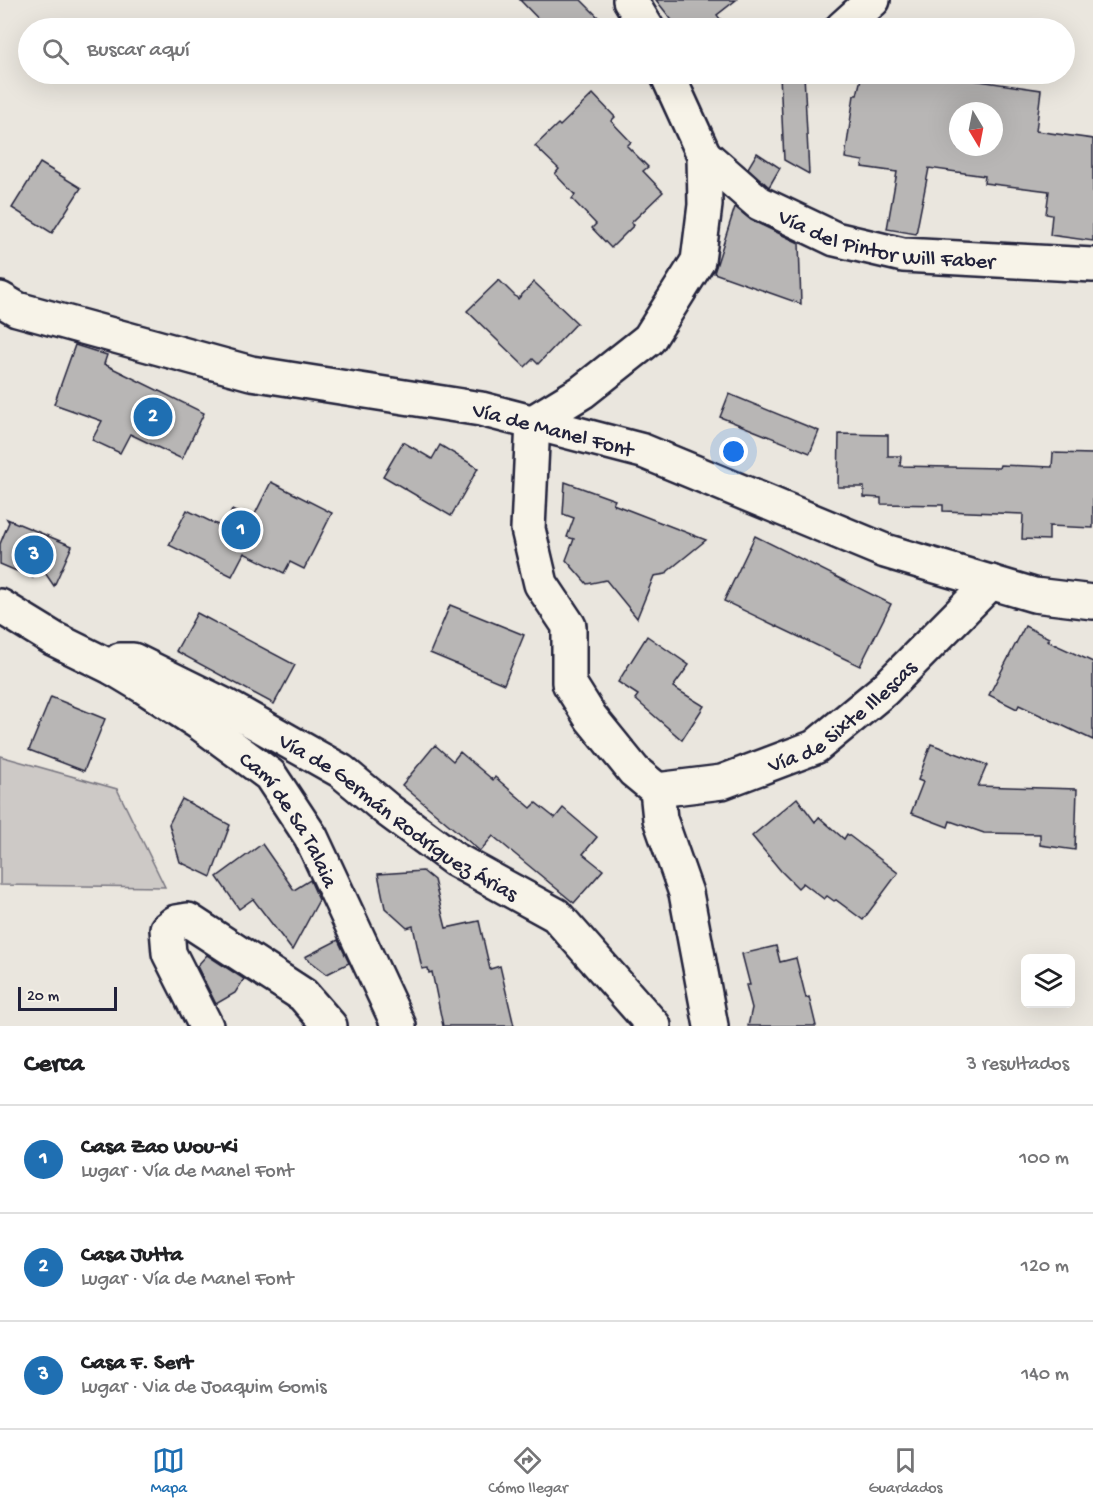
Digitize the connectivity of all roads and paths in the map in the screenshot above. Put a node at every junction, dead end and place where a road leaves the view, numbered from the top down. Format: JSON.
{"nodes":[{"id":1,"x":630,"y":0,"type":"edge"},
{"id":2,"x":873,"y":0,"type":"edge"},
{"id":3,"x":641,"y":18,"type":"edge"},
{"id":4,"x":853,"y":18,"type":"edge"},
{"id":5,"x":672,"y":84,"type":"edge"},
{"id":6,"x":704,"y":155,"type":"junction"},
{"id":7,"x":1093,"y":265,"type":"edge"},
{"id":8,"x":0,"y":299,"type":"edge"},
{"id":9,"x":533,"y":422,"type":"junction"},
{"id":10,"x":991,"y":582,"type":"junction"},
{"id":11,"x":1093,"y":602,"type":"edge"},
{"id":12,"x":0,"y":606,"type":"edge"},
{"id":13,"x":113,"y":668,"type":"junction"},
{"id":14,"x":657,"y":790,"type":"junction"},
{"id":15,"x":206,"y":1026,"type":"edge"},
{"id":16,"x":330,"y":1026,"type":"edge"},
{"id":17,"x":399,"y":1026,"type":"edge"},
{"id":18,"x":654,"y":1026,"type":"edge"},
{"id":19,"x":711,"y":1026,"type":"edge"}],
"edges":[{"from":1,"to":3,"type":"street"},
{"from":2,"to":4,"type":"street"},
{"from":5,"to":6,"type":"street"},
{"from":6,"to":7,"type":"street","name":"Vía del Pintor Will Faber"},
{"from":6,"to":9,"type":"street"},
{"from":8,"to":9,"type":"street","name":"Vía de Manel Font"},
{"from":9,"to":10,"type":"street","name":"Vía de Manel Font"},
{"from":9,"to":14,"type":"street"},
{"from":10,"to":11,"type":"street","name":"Vía de Manel Font"},
{"from":10,"to":14,"type":"street","name":"Vía de Sixte Illescas"},
{"from":12,"to":13,"type":"street","name":"Camí de Sa Talaia"},
{"from":13,"to":17,"type":"street","name":"Camí de Sa Talaia"},
{"from":13,"to":18,"type":"street","name":"Vía de Germán Rodríguez Árias"},
{"from":14,"to":19,"type":"street"},
{"from":15,"to":16,"type":"street"}]}
